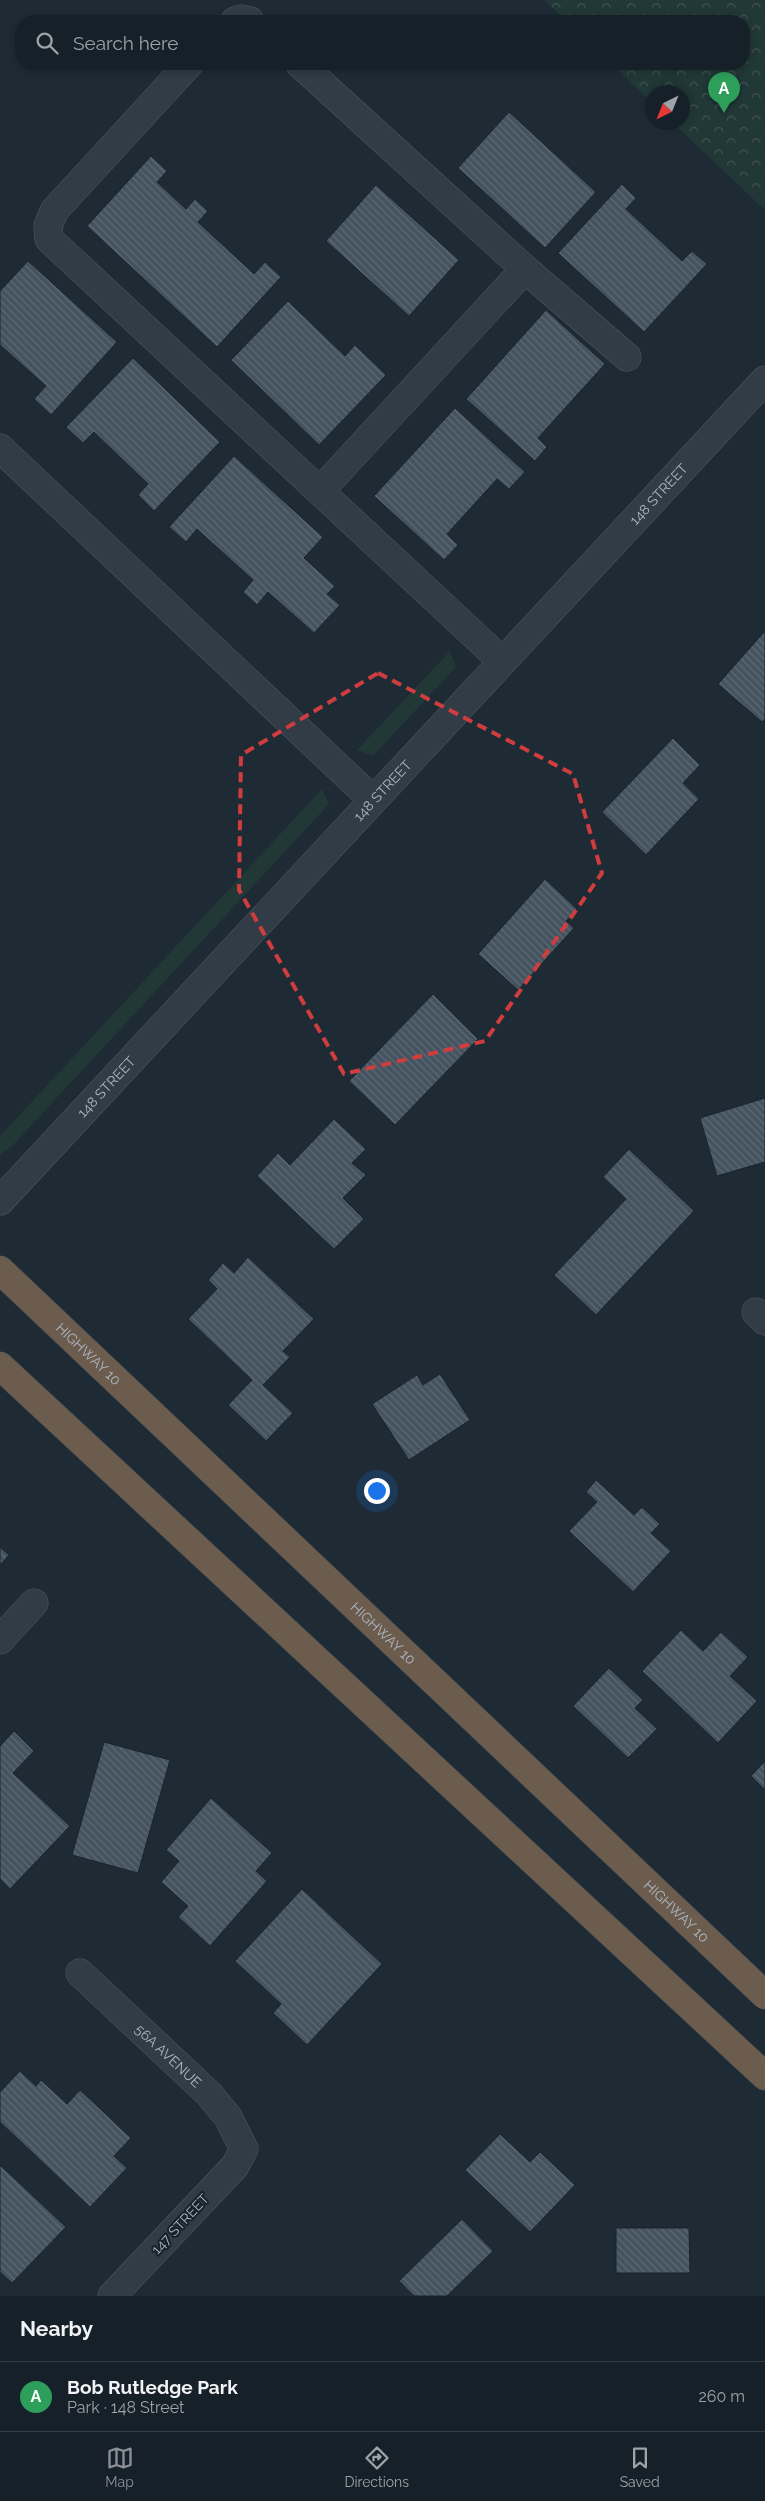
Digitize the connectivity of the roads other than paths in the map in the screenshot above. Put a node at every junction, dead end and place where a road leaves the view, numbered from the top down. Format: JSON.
{"nodes":[{"id":1,"x":183,"y":70,"type":"edge"},
{"id":2,"x":307,"y":70,"type":"edge"},
{"id":3,"x":525,"y":269,"type":"junction"},
{"id":4,"x":627,"y":357,"type":"dead end"},
{"id":5,"x":765,"y":380,"type":"edge"},
{"id":6,"x":0,"y":448,"type":"edge"},
{"id":7,"x":320,"y":491,"type":"junction"},
{"id":8,"x":502,"y":661,"type":"junction"},
{"id":9,"x":373,"y":800,"type":"junction"},
{"id":10,"x":0,"y":1201,"type":"edge"},
{"id":11,"x":0,"y":1270,"type":"edge"},
{"id":12,"x":0,"y":1366,"type":"edge"},
{"id":13,"x":34,"y":1603,"type":"dead end"},
{"id":14,"x":0,"y":1640,"type":"edge"},
{"id":15,"x":80,"y":1972,"type":"dead end"},
{"id":16,"x":765,"y":1995,"type":"edge"},
{"id":17,"x":765,"y":2076,"type":"edge"},
{"id":18,"x":244,"y":2149,"type":"joint"},
{"id":19,"x":112,"y":2296,"type":"edge"}],
"edges":[{"from":1,"to":7,"type":"street"},
{"from":2,"to":3,"type":"street"},
{"from":3,"to":4,"type":"street"},
{"from":3,"to":7,"type":"street"},
{"from":5,"to":8,"type":"street","name":"148 STREET"},
{"from":6,"to":9,"type":"street"},
{"from":7,"to":8,"type":"street"},
{"from":8,"to":9,"type":"street","name":"148 STREET"},
{"from":9,"to":10,"type":"street","name":"148 STREET"},
{"from":11,"to":16,"type":"highway","name":"HIGHWAY 10"},
{"from":12,"to":17,"type":"highway"},
{"from":13,"to":14,"type":"street"},
{"from":15,"to":18,"type":"street","name":"56A AVENUE"},
{"from":18,"to":19,"type":"street","name":"147 STREET"}]}
